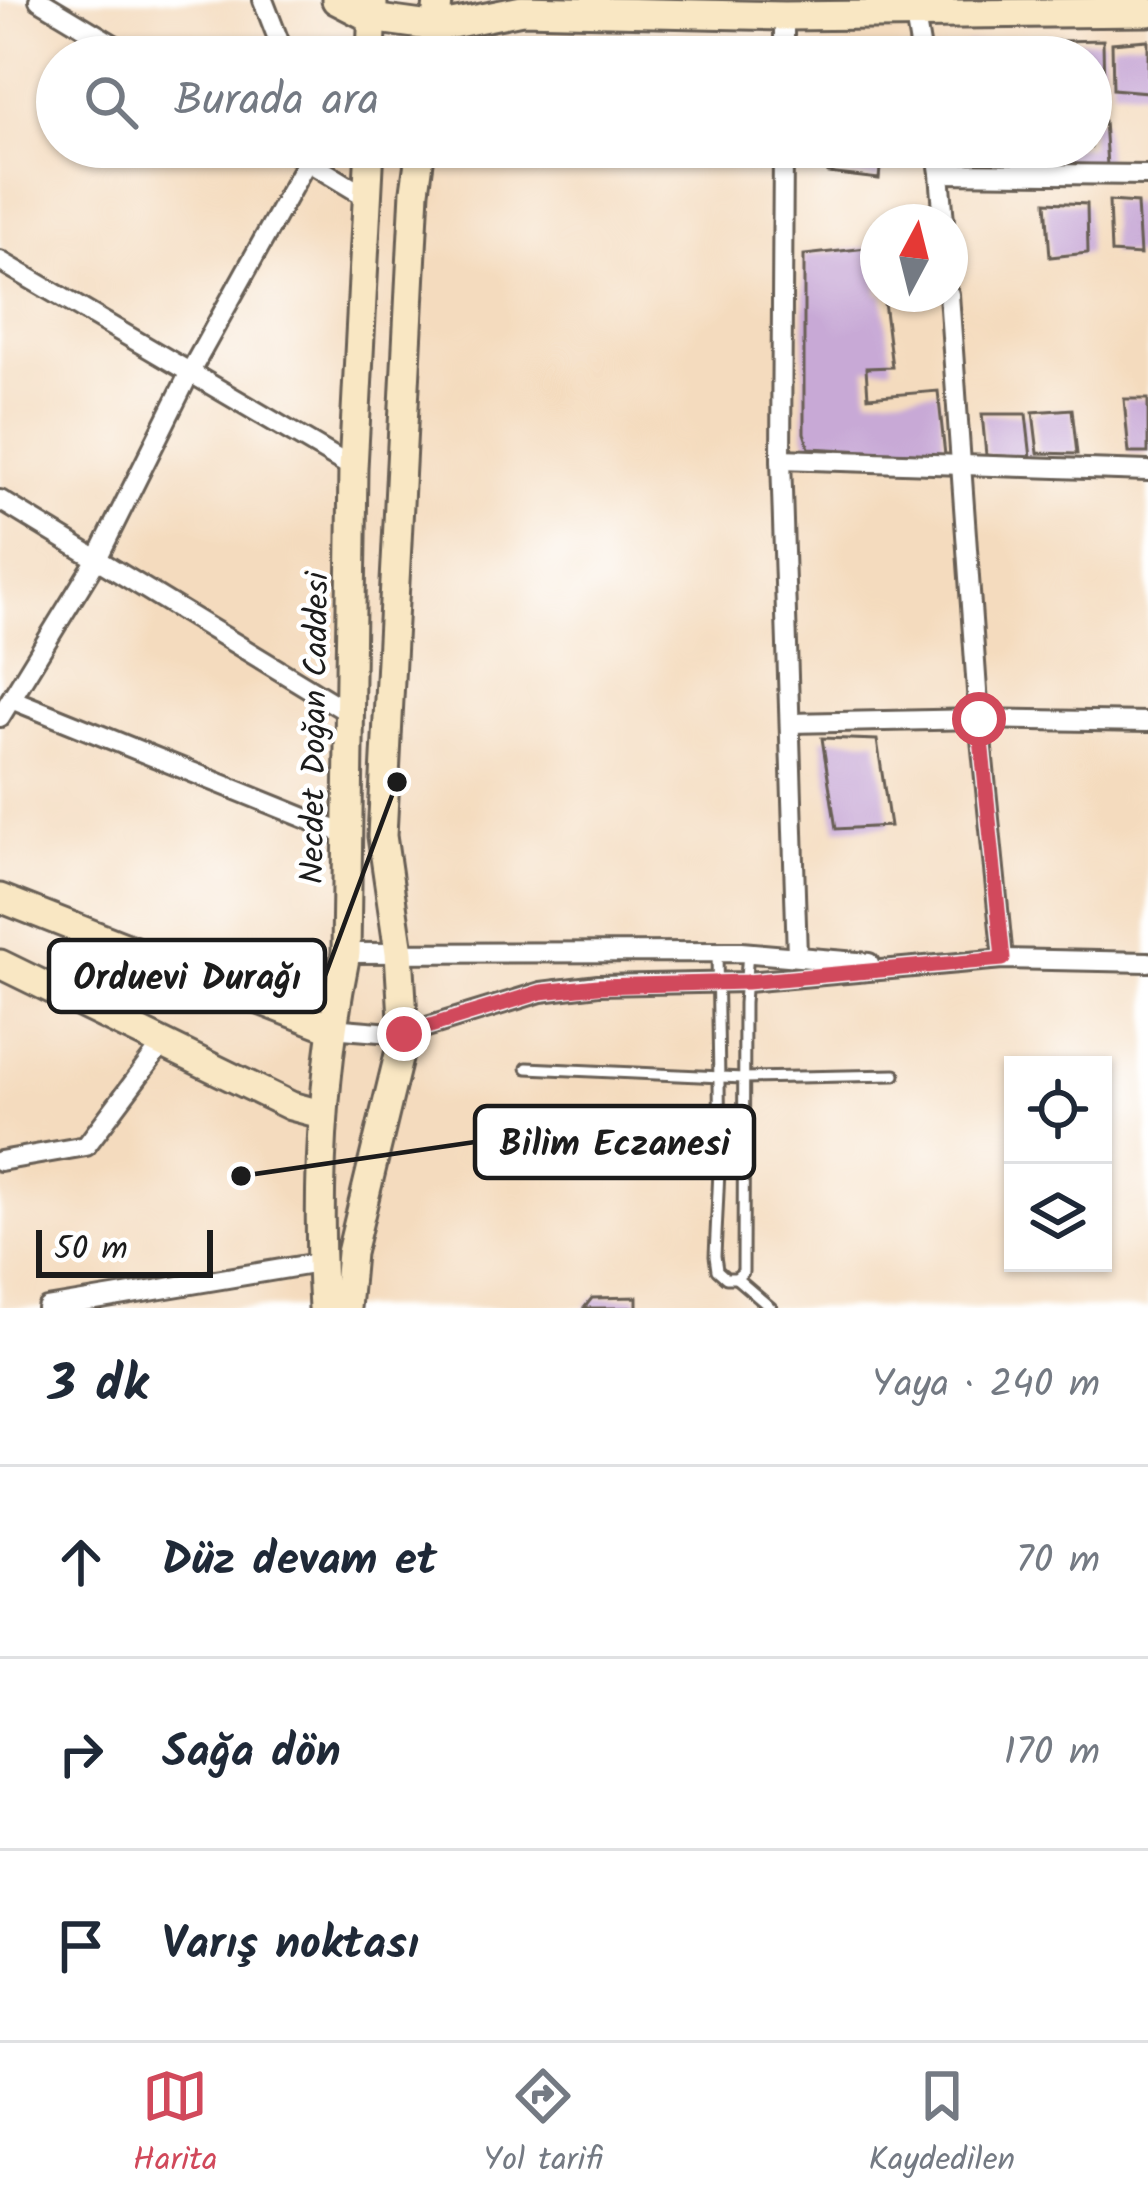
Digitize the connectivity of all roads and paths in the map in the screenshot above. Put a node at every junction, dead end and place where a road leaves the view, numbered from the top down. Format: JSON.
{"nodes":[{"id":1,"x":39,"y":0,"type":"edge"},
{"id":2,"x":263,"y":0,"type":"edge"},
{"id":3,"x":336,"y":0,"type":"edge"},
{"id":4,"x":372,"y":9,"type":"edge"},
{"id":5,"x":1148,"y":12,"type":"edge"},
{"id":6,"x":438,"y":14,"type":"edge"},
{"id":7,"x":784,"y":16,"type":"junction"},
{"id":8,"x":915,"y":16,"type":"junction"},
{"id":9,"x":99,"y":36,"type":"edge"},
{"id":10,"x":277,"y":36,"type":"edge"},
{"id":11,"x":784,"y":36,"type":"edge"},
{"id":12,"x":918,"y":36,"type":"edge"},
{"id":13,"x":306,"y":168,"type":"edge"},
{"id":14,"x":325,"y":168,"type":"edge"},
{"id":15,"x":370,"y":168,"type":"edge"},
{"id":16,"x":418,"y":168,"type":"edge"},
{"id":17,"x":783,"y":168,"type":"edge"},
{"id":18,"x":939,"y":168,"type":"edge"},
{"id":19,"x":940,"y":173,"type":"junction"},
{"id":20,"x":1148,"y":176,"type":"edge"},
{"id":21,"x":370,"y":199,"type":"junction"},
{"id":22,"x":943,"y":204,"type":"edge"},
{"id":23,"x":0,"y":261,"type":"edge"},
{"id":24,"x":950,"y":312,"type":"edge"},
{"id":25,"x":190,"y":372,"type":"junction"},
{"id":26,"x":782,"y":459,"type":"junction"},
{"id":27,"x":961,"y":462,"type":"junction"},
{"id":28,"x":352,"y":468,"type":"junction"},
{"id":29,"x":1148,"y":471,"type":"edge"},
{"id":30,"x":0,"y":500,"type":"edge"},
{"id":31,"x":97,"y":559,"type":"junction"},
{"id":32,"x":11,"y":699,"type":"junction"},
{"id":33,"x":351,"y":714,"type":"junction"},
{"id":34,"x":0,"y":717,"type":"edge"},
{"id":35,"x":979,"y":719,"type":"junction"},
{"id":36,"x":1148,"y":722,"type":"edge"},
{"id":37,"x":790,"y":723,"type":"junction"},
{"id":38,"x":345,"y":834,"type":"junction"},
{"id":39,"x":0,"y":898,"type":"edge"},
{"id":40,"x":399,"y":952,"type":"junction"},
{"id":41,"x":717,"y":952,"type":"junction"},
{"id":42,"x":748,"y":952,"type":"junction"},
{"id":43,"x":346,"y":953,"type":"junction"},
{"id":44,"x":796,"y":956,"type":"junction"},
{"id":45,"x":1003,"y":959,"type":"junction"},
{"id":46,"x":1148,"y":962,"type":"edge"},
{"id":47,"x":0,"y":964,"type":"edge"},
{"id":48,"x":910,"y":968,"type":"junction"},
{"id":49,"x":718,"y":982,"type":"junction"},
{"id":50,"x":747,"y":982,"type":"junction"},
{"id":51,"x":331,"y":1028,"type":"junction"},
{"id":52,"x":404,"y":1034,"type":"junction"},
{"id":53,"x":164,"y":1042,"type":"junction"},
{"id":54,"x":527,"y":1068,"type":"dead end"},
{"id":55,"x":719,"y":1075,"type":"junction"},
{"id":56,"x":895,"y":1076,"type":"dead end"},
{"id":57,"x":743,"y":1078,"type":"junction"},
{"id":58,"x":321,"y":1114,"type":"junction"},
{"id":59,"x":0,"y":1161,"type":"edge"},
{"id":60,"x":357,"y":1225,"type":"junction"},
{"id":61,"x":324,"y":1262,"type":"junction"},
{"id":62,"x":736,"y":1279,"type":"junction"},
{"id":63,"x":328,"y":1307,"type":"edge"},
{"id":64,"x":47,"y":1308,"type":"edge"},
{"id":65,"x":363,"y":1308,"type":"edge"},
{"id":66,"x":771,"y":1308,"type":"edge"}],
"edges":[{"from":1,"to":9,"type":"street"},
{"from":2,"to":10,"type":"street"},
{"from":3,"to":4,"type":"main road"},
{"from":4,"to":6,"type":"main road"},
{"from":5,"to":8,"type":"main road"},
{"from":6,"to":7,"type":"main road"},
{"from":7,"to":8,"type":"main road"},
{"from":7,"to":11,"type":"street"},
{"from":8,"to":12,"type":"street"},
{"from":13,"to":25,"type":"street"},
{"from":14,"to":21,"type":"street"},
{"from":15,"to":21,"type":"main road","name":"Necdet Doğan Caddesi"},
{"from":16,"to":40,"type":"main road"},
{"from":17,"to":26,"type":"street"},
{"from":18,"to":19,"type":"street"},
{"from":19,"to":20,"type":"street"},
{"from":19,"to":22,"type":"street"},
{"from":21,"to":28,"type":"main road","name":"Necdet Doğan Caddesi"},
{"from":23,"to":25,"type":"street"},
{"from":24,"to":27,"type":"street"},
{"from":25,"to":28,"type":"street"},
{"from":25,"to":31,"type":"street"},
{"from":26,"to":27,"type":"street"},
{"from":26,"to":37,"type":"street"},
{"from":27,"to":29,"type":"street"},
{"from":27,"to":35,"type":"street"},
{"from":28,"to":33,"type":"main road","name":"Necdet Doğan Caddesi"},
{"from":30,"to":31,"type":"street"},
{"from":31,"to":32,"type":"street"},
{"from":31,"to":33,"type":"street"},
{"from":32,"to":34,"type":"street"},
{"from":32,"to":38,"type":"street"},
{"from":33,"to":38,"type":"main road","name":"Necdet Doğan Caddesi"},
{"from":35,"to":36,"type":"street"},
{"from":35,"to":37,"type":"street"},
{"from":35,"to":45,"type":"street"},
{"from":37,"to":44,"type":"street"},
{"from":38,"to":43,"type":"main road","name":"Necdet Doğan Caddesi"},
{"from":39,"to":51,"type":"main road"},
{"from":40,"to":41,"type":"street"},
{"from":40,"to":43,"type":"street"},
{"from":40,"to":52,"type":"main road"},
{"from":41,"to":42,"type":"street"},
{"from":41,"to":49,"type":"lane"},
{"from":42,"to":44,"type":"street"},
{"from":42,"to":50,"type":"lane"},
{"from":43,"to":51,"type":"main road","name":"Necdet Doğan Caddesi"},
{"from":44,"to":48,"type":"street"},
{"from":45,"to":46,"type":"street"},
{"from":45,"to":48,"type":"street"},
{"from":47,"to":53,"type":"main road"},
{"from":48,"to":50,"type":"street"},
{"from":49,"to":50,"type":"street"},
{"from":49,"to":52,"type":"street"},
{"from":49,"to":55,"type":"lane"},
{"from":50,"to":57,"type":"lane"},
{"from":51,"to":52,"type":"street"},
{"from":51,"to":58,"type":"main road","name":"Necdet Doğan Caddesi"},
{"from":52,"to":60,"type":"main road"},
{"from":53,"to":58,"type":"main road"},
{"from":53,"to":59,"type":"street"},
{"from":54,"to":55,"type":"lane"},
{"from":55,"to":57,"type":"lane"},
{"from":55,"to":62,"type":"lane"},
{"from":56,"to":57,"type":"lane"},
{"from":57,"to":62,"type":"lane"},
{"from":58,"to":61,"type":"main road","name":"Necdet Doğan Caddesi"},
{"from":60,"to":63,"type":"main road"},
{"from":60,"to":65,"type":"main road"},
{"from":61,"to":63,"type":"main road","name":"Necdet Doğan Caddesi"},
{"from":61,"to":64,"type":"street"},
{"from":62,"to":66,"type":"lane"}]}
